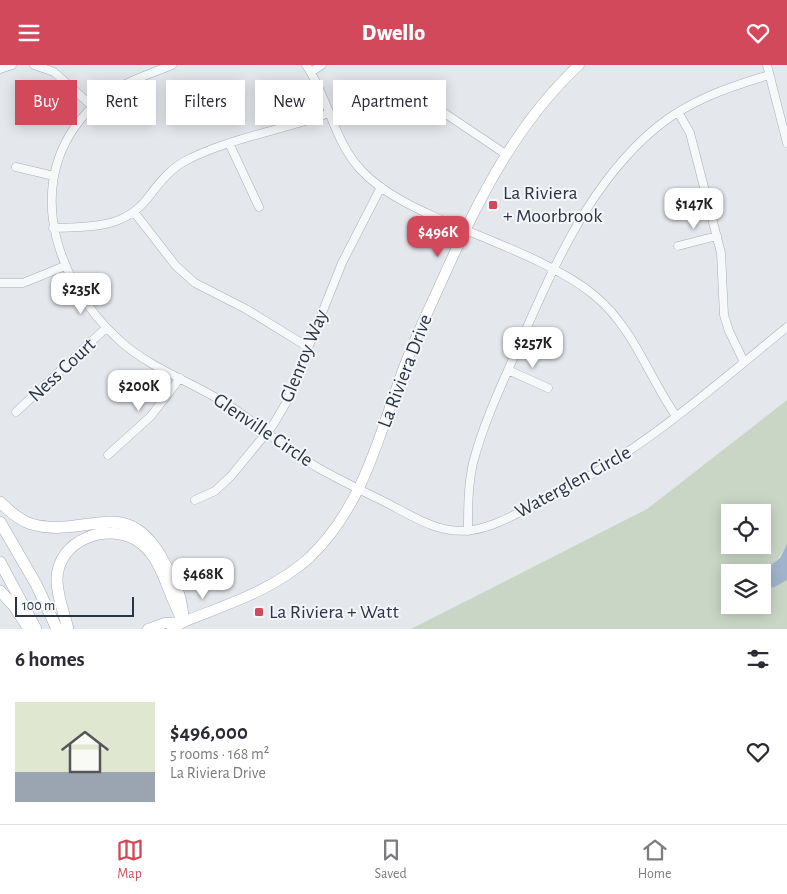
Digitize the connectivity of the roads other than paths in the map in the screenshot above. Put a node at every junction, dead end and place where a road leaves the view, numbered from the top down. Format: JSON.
{"nodes":[{"id":1,"x":12,"y":65,"type":"edge"},
{"id":2,"x":36,"y":65,"type":"edge"},
{"id":3,"x":172,"y":65,"type":"edge"},
{"id":4,"x":306,"y":65,"type":"edge"},
{"id":5,"x":322,"y":65,"type":"edge"},
{"id":6,"x":580,"y":65,"type":"edge"},
{"id":7,"x":767,"y":65,"type":"edge"},
{"id":8,"x":0,"y":69,"type":"edge"},
{"id":9,"x":152,"y":69,"type":"edge"},
{"id":10,"x":311,"y":72,"type":"junction"},
{"id":11,"x":769,"y":75,"type":"junction"},
{"id":12,"x":132,"y":80,"type":"edge"},
{"id":13,"x":87,"y":102,"type":"edge"},
{"id":14,"x":678,"y":112,"type":"junction"},
{"id":15,"x":329,"y":113,"type":"junction"},
{"id":16,"x":446,"y":113,"type":"edge"},
{"id":17,"x":87,"y":115,"type":"edge"},
{"id":18,"x":229,"y":143,"type":"junction"},
{"id":19,"x":787,"y":143,"type":"edge"},
{"id":20,"x":507,"y":155,"type":"junction"},
{"id":21,"x":16,"y":167,"type":"dead end"},
{"id":22,"x":54,"y":176,"type":"junction"},
{"id":23,"x":381,"y":187,"type":"junction"},
{"id":24,"x":259,"y":207,"type":"dead end"},
{"id":25,"x":134,"y":212,"type":"junction"},
{"id":26,"x":53,"y":228,"type":"junction"},
{"id":27,"x":464,"y":230,"type":"junction"},
{"id":28,"x":717,"y":236,"type":"junction"},
{"id":29,"x":678,"y":246,"type":"dead end"},
{"id":30,"x":65,"y":267,"type":"junction"},
{"id":31,"x":553,"y":269,"type":"junction"},
{"id":32,"x":0,"y":283,"type":"edge"},
{"id":33,"x":787,"y":327,"type":"edge"},
{"id":34,"x":106,"y":328,"type":"junction"},
{"id":35,"x":308,"y":347,"type":"junction"},
{"id":36,"x":744,"y":362,"type":"junction"},
{"id":37,"x":508,"y":370,"type":"junction"},
{"id":38,"x":180,"y":378,"type":"junction"},
{"id":39,"x":548,"y":388,"type":"dead end"},
{"id":40,"x":16,"y":412,"type":"dead end"},
{"id":41,"x":676,"y":416,"type":"junction"},
{"id":42,"x":267,"y":433,"type":"junction"},
{"id":43,"x":108,"y":455,"type":"dead end"},
{"id":44,"x":359,"y":490,"type":"junction"},
{"id":45,"x":195,"y":500,"type":"dead end"},
{"id":46,"x":0,"y":502,"type":"edge"},
{"id":47,"x":0,"y":522,"type":"edge"},
{"id":48,"x":468,"y":531,"type":"junction"},
{"id":49,"x":0,"y":562,"type":"edge"},
{"id":50,"x":0,"y":591,"type":"edge"},
{"id":51,"x":183,"y":622,"type":"junction"},
{"id":52,"x":29,"y":629,"type":"edge"},
{"id":53,"x":36,"y":629,"type":"edge"},
{"id":54,"x":57,"y":629,"type":"edge"},
{"id":55,"x":68,"y":629,"type":"edge"},
{"id":56,"x":148,"y":629,"type":"edge"},
{"id":57,"x":172,"y":629,"type":"edge"}],
"edges":[{"from":1,"to":8,"type":"street"},
{"from":2,"to":13,"type":"street"},
{"from":3,"to":9,"type":"street","name":"Glenville Circle"},
{"from":4,"to":10,"type":"street"},
{"from":5,"to":10,"type":"street"},
{"from":6,"to":20,"type":"street","name":"La Riviera Drive"},
{"from":7,"to":11,"type":"street"},
{"from":9,"to":12,"type":"street","name":"Glenville Circle"},
{"from":10,"to":15,"type":"street"},
{"from":11,"to":14,"type":"street"},
{"from":11,"to":19,"type":"street"},
{"from":14,"to":28,"type":"street"},
{"from":14,"to":31,"type":"street"},
{"from":15,"to":18,"type":"street"},
{"from":15,"to":23,"type":"street"},
{"from":16,"to":20,"type":"street"},
{"from":17,"to":22,"type":"street","name":"Glenville Circle"},
{"from":18,"to":24,"type":"street"},
{"from":18,"to":25,"type":"street"},
{"from":20,"to":27,"type":"street","name":"La Riviera Drive"},
{"from":21,"to":22,"type":"street"},
{"from":22,"to":26,"type":"street","name":"Glenville Circle"},
{"from":23,"to":27,"type":"street"},
{"from":23,"to":35,"type":"street","name":"Glenroy Way"},
{"from":25,"to":26,"type":"street"},
{"from":25,"to":35,"type":"street"},
{"from":26,"to":30,"type":"street","name":"Glenville Circle"},
{"from":27,"to":31,"type":"street"},
{"from":27,"to":44,"type":"street","name":"La Riviera Drive"},
{"from":28,"to":29,"type":"street"},
{"from":28,"to":36,"type":"street"},
{"from":30,"to":32,"type":"street"},
{"from":30,"to":34,"type":"street","name":"Glenville Circle"},
{"from":31,"to":37,"type":"street"},
{"from":31,"to":41,"type":"street"},
{"from":33,"to":36,"type":"street","name":"Waterglen Circle"},
{"from":34,"to":38,"type":"street","name":"Glenville Circle"},
{"from":34,"to":40,"type":"street","name":"Ness Court"},
{"from":35,"to":42,"type":"street","name":"Glenroy Way"},
{"from":36,"to":41,"type":"street","name":"Waterglen Circle"},
{"from":37,"to":39,"type":"street"},
{"from":37,"to":48,"type":"street"},
{"from":38,"to":42,"type":"street","name":"Glenville Circle"},
{"from":38,"to":43,"type":"street"},
{"from":41,"to":48,"type":"street","name":"Waterglen Circle"},
{"from":42,"to":44,"type":"street","name":"Glenville Circle"},
{"from":42,"to":45,"type":"street","name":"Glenroy Way"},
{"from":44,"to":48,"type":"street","name":"Waterglen Circle"},
{"from":44,"to":51,"type":"street","name":"La Riviera Drive"},
{"from":46,"to":51,"type":"main road"},
{"from":47,"to":54,"type":"main road"},
{"from":49,"to":53,"type":"main road"},
{"from":50,"to":52,"type":"main road"},
{"from":51,"to":55,"type":"main road"},
{"from":51,"to":56,"type":"street","name":"La Riviera Drive"},
{"from":51,"to":57,"type":"street","name":"La Riviera Drive"}]}
